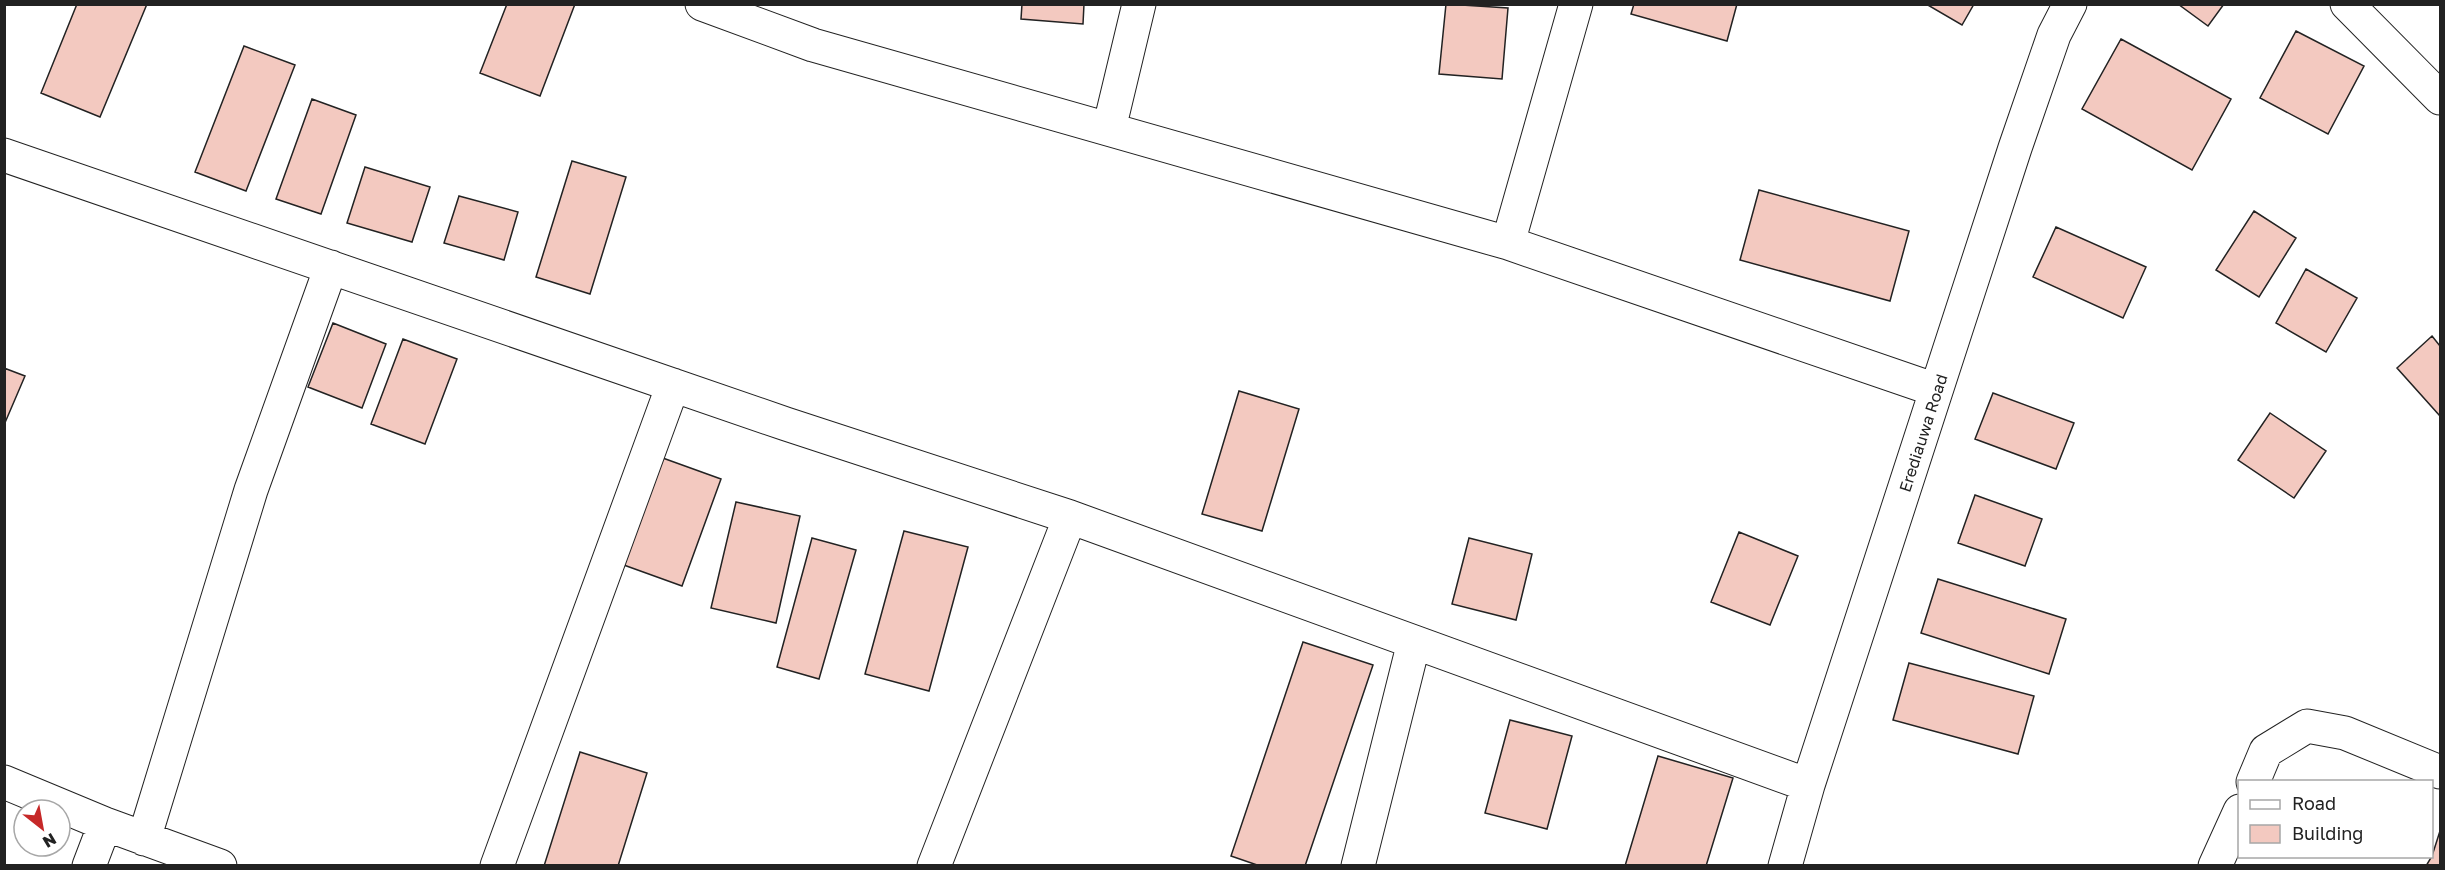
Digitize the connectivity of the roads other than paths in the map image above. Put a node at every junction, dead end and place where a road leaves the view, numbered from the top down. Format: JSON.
{"nodes":[{"id":1,"x":702,"y":4,"type":"edge"},
{"id":2,"x":1139,"y":4,"type":"edge"},
{"id":3,"x":1576,"y":4,"type":"edge"},
{"id":4,"x":2070,"y":4,"type":"edge"},
{"id":5,"x":2347,"y":4,"type":"edge"},
{"id":6,"x":2440,"y":99,"type":"edge"},
{"id":7,"x":1110,"y":129,"type":"junction"},
{"id":8,"x":4,"y":155,"type":"edge"},
{"id":9,"x":1508,"y":243,"type":"junction"},
{"id":10,"x":331,"y":267,"type":"junction"},
{"id":11,"x":673,"y":385,"type":"junction"},
{"id":12,"x":1936,"y":390,"type":"junction"},
{"id":13,"x":1070,"y":517,"type":"junction"},
{"id":14,"x":1414,"y":642,"type":"junction"},
{"id":15,"x":2440,"y":772,"type":"edge"},
{"id":16,"x":2254,"y":780,"type":"edge"},
{"id":17,"x":4,"y":782,"type":"edge"},
{"id":18,"x":1808,"y":785,"type":"junction"},
{"id":19,"x":2238,"y":816,"type":"edge"},
{"id":20,"x":105,"y":824,"type":"junction"},
{"id":21,"x":144,"y":839,"type":"junction"},
{"id":22,"x":89,"y":866,"type":"edge"},
{"id":23,"x":220,"y":866,"type":"edge"},
{"id":24,"x":497,"y":866,"type":"edge"},
{"id":25,"x":934,"y":866,"type":"edge"},
{"id":26,"x":1358,"y":866,"type":"edge"},
{"id":27,"x":1785,"y":866,"type":"edge"},
{"id":28,"x":2216,"y":866,"type":"edge"}],
"edges":[{"from":1,"to":7,"type":"street"},
{"from":2,"to":7,"type":"street"},
{"from":3,"to":9,"type":"street"},
{"from":4,"to":12,"type":"street","name":"Erediauwa Road"},
{"from":5,"to":6,"type":"street"},
{"from":7,"to":9,"type":"street"},
{"from":8,"to":10,"type":"street"},
{"from":9,"to":12,"type":"street"},
{"from":10,"to":11,"type":"street"},
{"from":10,"to":21,"type":"street"},
{"from":11,"to":13,"type":"street"},
{"from":11,"to":24,"type":"street"},
{"from":12,"to":18,"type":"street","name":"Erediauwa Road"},
{"from":13,"to":14,"type":"street"},
{"from":13,"to":25,"type":"street"},
{"from":14,"to":18,"type":"street"},
{"from":14,"to":26,"type":"street"},
{"from":15,"to":16,"type":"street"},
{"from":17,"to":20,"type":"street"},
{"from":18,"to":27,"type":"street","name":"Erediauwa Road"},
{"from":19,"to":28,"type":"street"},
{"from":20,"to":21,"type":"street"},
{"from":20,"to":22,"type":"street"},
{"from":21,"to":23,"type":"street"}]}
